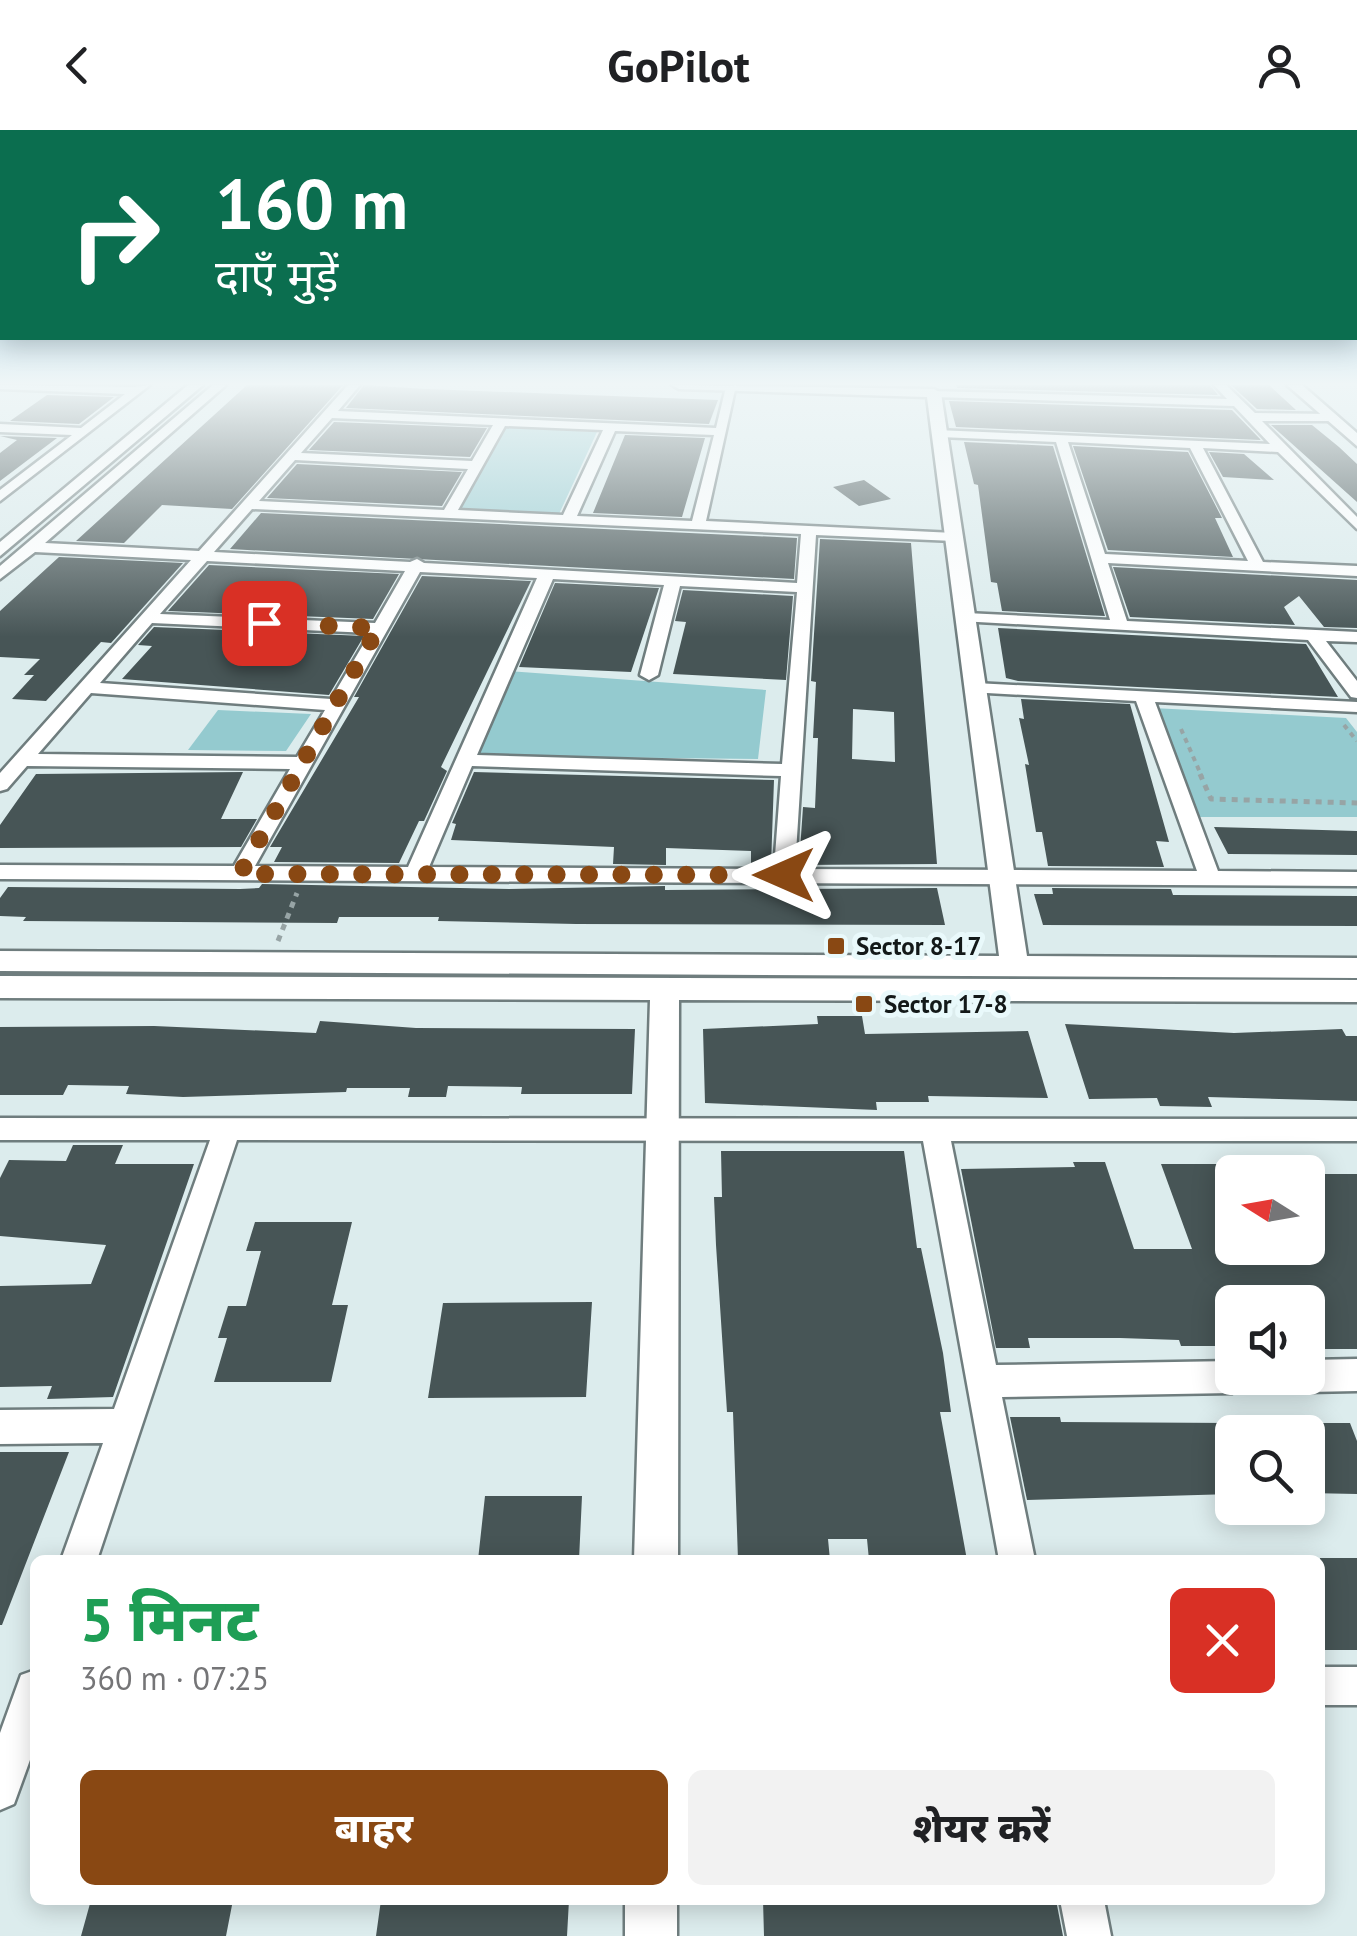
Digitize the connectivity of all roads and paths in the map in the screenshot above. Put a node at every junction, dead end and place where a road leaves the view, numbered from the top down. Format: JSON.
{"nodes":[{"id":1,"x":35,"y":469,"type":"edge"},
{"id":2,"x":96,"y":469,"type":"edge"},
{"id":3,"x":122,"y":469,"type":"edge"},
{"id":4,"x":279,"y":469,"type":"edge"},
{"id":5,"x":474,"y":469,"type":"edge"},
{"id":6,"x":591,"y":469,"type":"edge"},
{"id":7,"x":712,"y":469,"type":"edge"},
{"id":8,"x":945,"y":469,"type":"edge"},
{"id":9,"x":1071,"y":469,"type":"edge"},
{"id":10,"x":1208,"y":469,"type":"edge"},
{"id":11,"x":1303,"y":469,"type":"edge"},
{"id":12,"x":0,"y":497,"type":"edge"},
{"id":13,"x":247,"y":506,"type":"junction"},
{"id":14,"x":448,"y":515,"type":"junction"},
{"id":15,"x":568,"y":520,"type":"junction"},
{"id":16,"x":1357,"y":525,"type":"edge"},
{"id":17,"x":698,"y":526,"type":"junction"},
{"id":18,"x":809,"y":530,"type":"junction"},
{"id":19,"x":954,"y":538,"type":"junction"},
{"id":20,"x":32,"y":547,"type":"junction"},
{"id":21,"x":0,"y":550,"type":"edge"},
{"id":22,"x":202,"y":556,"type":"junction"},
{"id":23,"x":1099,"y":558,"type":"junction"},
{"id":24,"x":417,"y":564,"type":"junction"},
{"id":25,"x":1257,"y":564,"type":"junction"},
{"id":26,"x":1357,"y":571,"type":"edge"},
{"id":27,"x":548,"y":572,"type":"junction"},
{"id":28,"x":0,"y":574,"type":"edge"},
{"id":29,"x":673,"y":581,"type":"junction"},
{"id":30,"x":805,"y":588,"type":"junction"},
{"id":31,"x":148,"y":618,"type":"junction"},
{"id":32,"x":966,"y":618,"type":"junction"},
{"id":33,"x":1120,"y":626,"type":"junction"},
{"id":34,"x":378,"y":628,"type":"junction"},
{"id":35,"x":1313,"y":635,"type":"junction"},
{"id":36,"x":1357,"y":637,"type":"edge"},
{"id":37,"x":649,"y":675,"type":"dead end"},
{"id":38,"x":86,"y":687,"type":"junction"},
{"id":39,"x":975,"y":688,"type":"junction"},
{"id":40,"x":1357,"y":692,"type":"edge"},
{"id":41,"x":1143,"y":695,"type":"junction"},
{"id":42,"x":332,"y":705,"type":"junction"},
{"id":43,"x":1357,"y":707,"type":"edge"},
{"id":44,"x":1175,"y":714,"type":"dead end"},
{"id":45,"x":1326,"y":724,"type":"dead end"},
{"id":46,"x":1357,"y":741,"type":"edge"},
{"id":47,"x":22,"y":760,"type":"junction"},
{"id":48,"x":463,"y":760,"type":"junction"},
{"id":49,"x":300,"y":763,"type":"junction"},
{"id":50,"x":792,"y":770,"type":"junction"},
{"id":51,"x":0,"y":785,"type":"edge"},
{"id":52,"x":1357,"y":803,"type":"edge"},
{"id":53,"x":0,"y":872,"type":"edge"},
{"id":54,"x":240,"y":874,"type":"junction"},
{"id":55,"x":304,"y":875,"type":"junction"},
{"id":56,"x":784,"y":875,"type":"junction"},
{"id":57,"x":1002,"y":876,"type":"junction"},
{"id":58,"x":414,"y":877,"type":"junction"},
{"id":59,"x":1210,"y":878,"type":"junction"},
{"id":60,"x":1357,"y":879,"type":"edge"},
{"id":61,"x":278,"y":941,"type":"dead end"},
{"id":62,"x":0,"y":961,"type":"edge"},
{"id":63,"x":1014,"y":966,"type":"junction"},
{"id":64,"x":1357,"y":968,"type":"edge"},
{"id":65,"x":0,"y":986,"type":"edge"},
{"id":66,"x":665,"y":988,"type":"junction"},
{"id":67,"x":1357,"y":991,"type":"edge"},
{"id":68,"x":0,"y":1129,"type":"edge"},
{"id":69,"x":227,"y":1130,"type":"junction"},
{"id":70,"x":936,"y":1130,"type":"junction"},
{"id":71,"x":1357,"y":1130,"type":"edge"},
{"id":72,"x":663,"y":1133,"type":"junction"},
{"id":73,"x":1357,"y":1375,"type":"edge"},
{"id":74,"x":1325,"y":1376,"type":"edge"},
{"id":75,"x":1215,"y":1377,"type":"edge"},
{"id":76,"x":983,"y":1381,"type":"junction"},
{"id":77,"x":125,"y":1426,"type":"junction"},
{"id":78,"x":0,"y":1427,"type":"edge"},
{"id":79,"x":81,"y":1555,"type":"edge"},
{"id":80,"x":656,"y":1555,"type":"edge"},
{"id":81,"x":1016,"y":1555,"type":"edge"},
{"id":82,"x":1325,"y":1686,"type":"edge"},
{"id":83,"x":1357,"y":1686,"type":"edge"},
{"id":84,"x":30,"y":1703,"type":"edge"},
{"id":85,"x":0,"y":1790,"type":"edge"},
{"id":86,"x":651,"y":1905,"type":"edge"},
{"id":87,"x":1083,"y":1905,"type":"edge"},
{"id":88,"x":650,"y":1936,"type":"edge"},
{"id":89,"x":1089,"y":1936,"type":"edge"}],
"edges":[{"from":1,"to":12,"type":"street"},
{"from":2,"to":21,"type":"street"},
{"from":3,"to":20,"type":"street"},
{"from":4,"to":13,"type":"street"},
{"from":5,"to":14,"type":"street"},
{"from":6,"to":15,"type":"street"},
{"from":7,"to":17,"type":"street"},
{"from":8,"to":19,"type":"street"},
{"from":9,"to":23,"type":"street"},
{"from":10,"to":25,"type":"street"},
{"from":11,"to":16,"type":"street"},
{"from":13,"to":14,"type":"street"},
{"from":13,"to":22,"type":"street"},
{"from":14,"to":15,"type":"street"},
{"from":15,"to":17,"type":"street"},
{"from":17,"to":18,"type":"street"},
{"from":18,"to":19,"type":"street"},
{"from":18,"to":30,"type":"street"},
{"from":19,"to":32,"type":"street"},
{"from":20,"to":22,"type":"street"},
{"from":20,"to":28,"type":"street"},
{"from":22,"to":24,"type":"street"},
{"from":22,"to":31,"type":"street"},
{"from":23,"to":25,"type":"street"},
{"from":23,"to":33,"type":"street"},
{"from":24,"to":27,"type":"street"},
{"from":24,"to":34,"type":"street"},
{"from":25,"to":26,"type":"street"},
{"from":27,"to":29,"type":"street"},
{"from":27,"to":48,"type":"street"},
{"from":29,"to":30,"type":"street"},
{"from":29,"to":37,"type":"street"},
{"from":30,"to":50,"type":"street"},
{"from":31,"to":34,"type":"street"},
{"from":31,"to":38,"type":"street"},
{"from":32,"to":33,"type":"street"},
{"from":32,"to":39,"type":"street"},
{"from":33,"to":35,"type":"street"},
{"from":34,"to":42,"type":"street"},
{"from":35,"to":36,"type":"street"},
{"from":35,"to":40,"type":"street"},
{"from":38,"to":42,"type":"street"},
{"from":38,"to":47,"type":"street"},
{"from":39,"to":41,"type":"street"},
{"from":39,"to":57,"type":"street"},
{"from":41,"to":43,"type":"street"},
{"from":41,"to":59,"type":"street"},
{"from":42,"to":49,"type":"street"},
{"from":44,"to":52,"type":"path"},
{"from":45,"to":46,"type":"path"},
{"from":47,"to":49,"type":"street"},
{"from":47,"to":51,"type":"street"},
{"from":48,"to":50,"type":"street"},
{"from":48,"to":58,"type":"street"},
{"from":49,"to":54,"type":"street"},
{"from":50,"to":56,"type":"street"},
{"from":53,"to":54,"type":"street"},
{"from":54,"to":55,"type":"street"},
{"from":55,"to":58,"type":"street"},
{"from":55,"to":61,"type":"path"},
{"from":56,"to":57,"type":"street"},
{"from":56,"to":58,"type":"street"},
{"from":57,"to":59,"type":"street"},
{"from":57,"to":63,"type":"street"},
{"from":59,"to":60,"type":"street"},
{"from":62,"to":63,"type":"street"},
{"from":63,"to":64,"type":"street"},
{"from":65,"to":66,"type":"street"},
{"from":66,"to":67,"type":"street"},
{"from":66,"to":72,"type":"street"},
{"from":68,"to":69,"type":"street"},
{"from":69,"to":72,"type":"street"},
{"from":69,"to":77,"type":"street"},
{"from":70,"to":71,"type":"street"},
{"from":70,"to":72,"type":"street"},
{"from":70,"to":76,"type":"street"},
{"from":72,"to":80,"type":"street"},
{"from":73,"to":74,"type":"street"},
{"from":75,"to":76,"type":"street"},
{"from":76,"to":81,"type":"street"},
{"from":77,"to":78,"type":"street"},
{"from":77,"to":79,"type":"street"},
{"from":82,"to":83,"type":"street"},
{"from":84,"to":85,"type":"street"},
{"from":86,"to":88,"type":"street"},
{"from":87,"to":89,"type":"street"}]}
